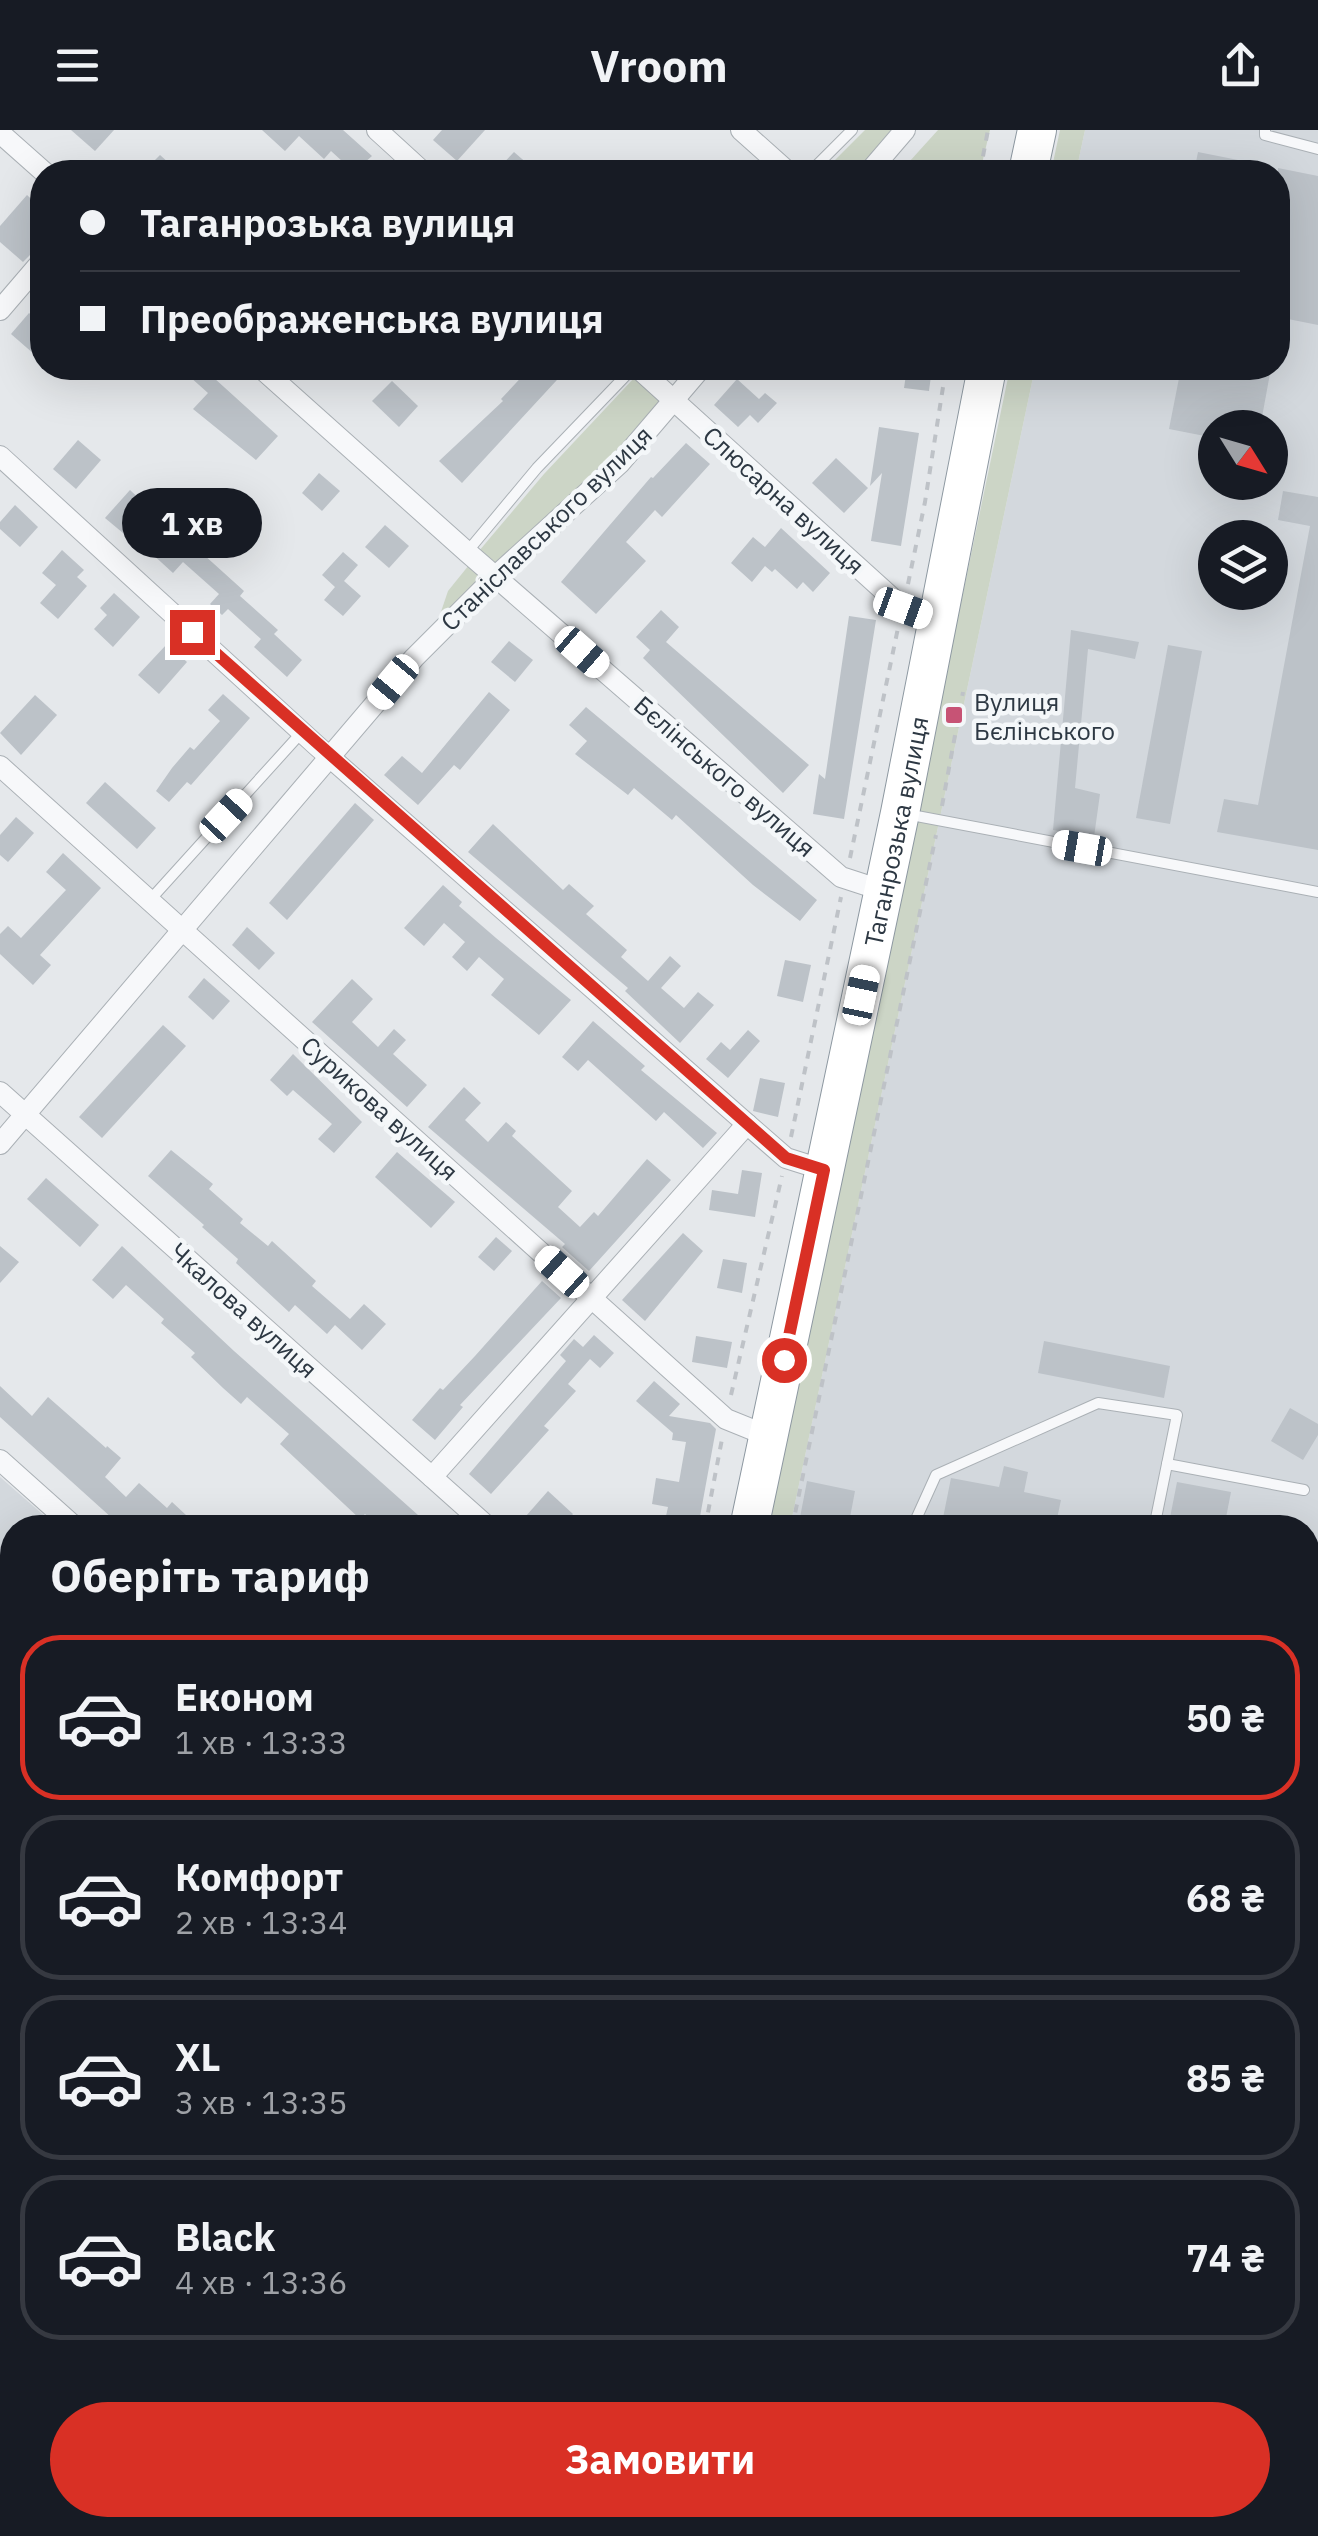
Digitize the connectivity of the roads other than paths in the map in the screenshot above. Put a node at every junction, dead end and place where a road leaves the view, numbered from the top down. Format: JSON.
{"nodes":[{"id":1,"x":377,"y":130,"type":"edge"},
{"id":2,"x":741,"y":130,"type":"edge"},
{"id":3,"x":852,"y":130,"type":"edge"},
{"id":4,"x":905,"y":130,"type":"edge"},
{"id":5,"x":1037,"y":130,"type":"edge"},
{"id":6,"x":1265,"y":130,"type":"edge"},
{"id":7,"x":1,"y":137,"type":"edge"},
{"id":8,"x":1318,"y":150,"type":"edge"},
{"id":9,"x":411,"y":160,"type":"edge"},
{"id":10,"x":775,"y":160,"type":"edge"},
{"id":11,"x":822,"y":160,"type":"edge"},
{"id":12,"x":879,"y":160,"type":"edge"},
{"id":13,"x":1031,"y":160,"type":"edge"},
{"id":14,"x":30,"y":161,"type":"edge"},
{"id":15,"x":30,"y":275,"type":"edge"},
{"id":16,"x":0,"y":310,"type":"edge"},
{"id":17,"x":275,"y":380,"type":"edge"},
{"id":18,"x":623,"y":380,"type":"edge"},
{"id":19,"x":650,"y":380,"type":"edge"},
{"id":20,"x":691,"y":380,"type":"edge"},
{"id":21,"x":985,"y":380,"type":"edge"},
{"id":22,"x":674,"y":400,"type":"junction"},
{"id":23,"x":0,"y":456,"type":"edge"},
{"id":24,"x":468,"y":552,"type":"junction"},
{"id":25,"x":496,"y":576,"type":"junction"},
{"id":26,"x":920,"y":614,"type":"junction"},
{"id":27,"x":302,"y":732,"type":"junction"},
{"id":28,"x":330,"y":757,"type":"junction"},
{"id":29,"x":0,"y":766,"type":"edge"},
{"id":30,"x":900,"y":813,"type":"junction"},
{"id":31,"x":884,"y":891,"type":"junction"},
{"id":32,"x":1318,"y":892,"type":"edge"},
{"id":33,"x":150,"y":900,"type":"junction"},
{"id":34,"x":182,"y":930,"type":"junction"},
{"id":35,"x":0,"y":1092,"type":"edge"},
{"id":36,"x":26,"y":1116,"type":"junction"},
{"id":37,"x":748,"y":1124,"type":"junction"},
{"id":38,"x":0,"y":1144,"type":"edge"},
{"id":39,"x":824,"y":1170,"type":"junction"},
{"id":40,"x":592,"y":1299,"type":"junction"},
{"id":41,"x":768,"y":1436,"type":"junction"},
{"id":42,"x":0,"y":1460,"type":"edge"},
{"id":43,"x":1167,"y":1464,"type":"junction"},
{"id":44,"x":432,"y":1477,"type":"junction"},
{"id":45,"x":1304,"y":1490,"type":"dead end"},
{"id":46,"x":61,"y":1515,"type":"edge"},
{"id":47,"x":474,"y":1515,"type":"edge"},
{"id":48,"x":753,"y":1515,"type":"edge"},
{"id":49,"x":918,"y":1515,"type":"edge"},
{"id":50,"x":1157,"y":1515,"type":"edge"}],
"edges":[{"from":1,"to":9,"type":"street"},
{"from":2,"to":10,"type":"street"},
{"from":3,"to":11,"type":"lane"},
{"from":4,"to":12,"type":"street"},
{"from":5,"to":13,"type":"highway"},
{"from":6,"to":8,"type":"lane"},
{"from":7,"to":14,"type":"street"},
{"from":15,"to":16,"type":"street"},
{"from":17,"to":24,"type":"street","name":"Бєлінського вулиця"},
{"from":18,"to":24,"type":"lane"},
{"from":19,"to":22,"type":"street","name":"Слюсарна вулиця"},
{"from":20,"to":22,"type":"street","name":"Станіславського вулиця"},
{"from":21,"to":26,"type":"highway","name":"Таганрозька вулиця"},
{"from":22,"to":25,"type":"street","name":"Станіславського вулиця"},
{"from":22,"to":26,"type":"street","name":"Слюсарна вулиця"},
{"from":23,"to":27,"type":"street"},
{"from":24,"to":25,"type":"street","name":"Бєлінського вулиця"},
{"from":25,"to":28,"type":"street","name":"Станіславського вулиця"},
{"from":25,"to":31,"type":"street","name":"Бєлінського вулиця"},
{"from":26,"to":30,"type":"highway","name":"Таганрозька вулиця"},
{"from":27,"to":28,"type":"street"},
{"from":27,"to":33,"type":"lane"},
{"from":28,"to":34,"type":"street","name":"Станіславського вулиця"},
{"from":28,"to":37,"type":"street"},
{"from":29,"to":33,"type":"street","name":"Сурикова вулиця"},
{"from":30,"to":31,"type":"highway","name":"Таганрозька вулиця"},
{"from":30,"to":32,"type":"lane"},
{"from":31,"to":39,"type":"highway","name":"Таганрозька вулиця"},
{"from":33,"to":34,"type":"street","name":"Сурикова вулиця"},
{"from":34,"to":36,"type":"street","name":"Станіславського вулиця"},
{"from":34,"to":40,"type":"street","name":"Сурикова вулиця"},
{"from":35,"to":36,"type":"street","name":"Чкалова вулиця"},
{"from":36,"to":38,"type":"street","name":"Станіславського вулиця"},
{"from":36,"to":44,"type":"street","name":"Чкалова вулиця"},
{"from":37,"to":39,"type":"street"},
{"from":37,"to":40,"type":"street"},
{"from":39,"to":41,"type":"highway","name":"Таганрозька вулиця"},
{"from":40,"to":41,"type":"street","name":"Сурикова вулиця"},
{"from":40,"to":44,"type":"street"},
{"from":41,"to":48,"type":"highway","name":"Таганрозька вулиця"},
{"from":42,"to":46,"type":"street"},
{"from":43,"to":45,"type":"lane"},
{"from":43,"to":49,"type":"lane"},
{"from":43,"to":50,"type":"lane"},
{"from":44,"to":47,"type":"street","name":"Чкалова вулиця"}]}
